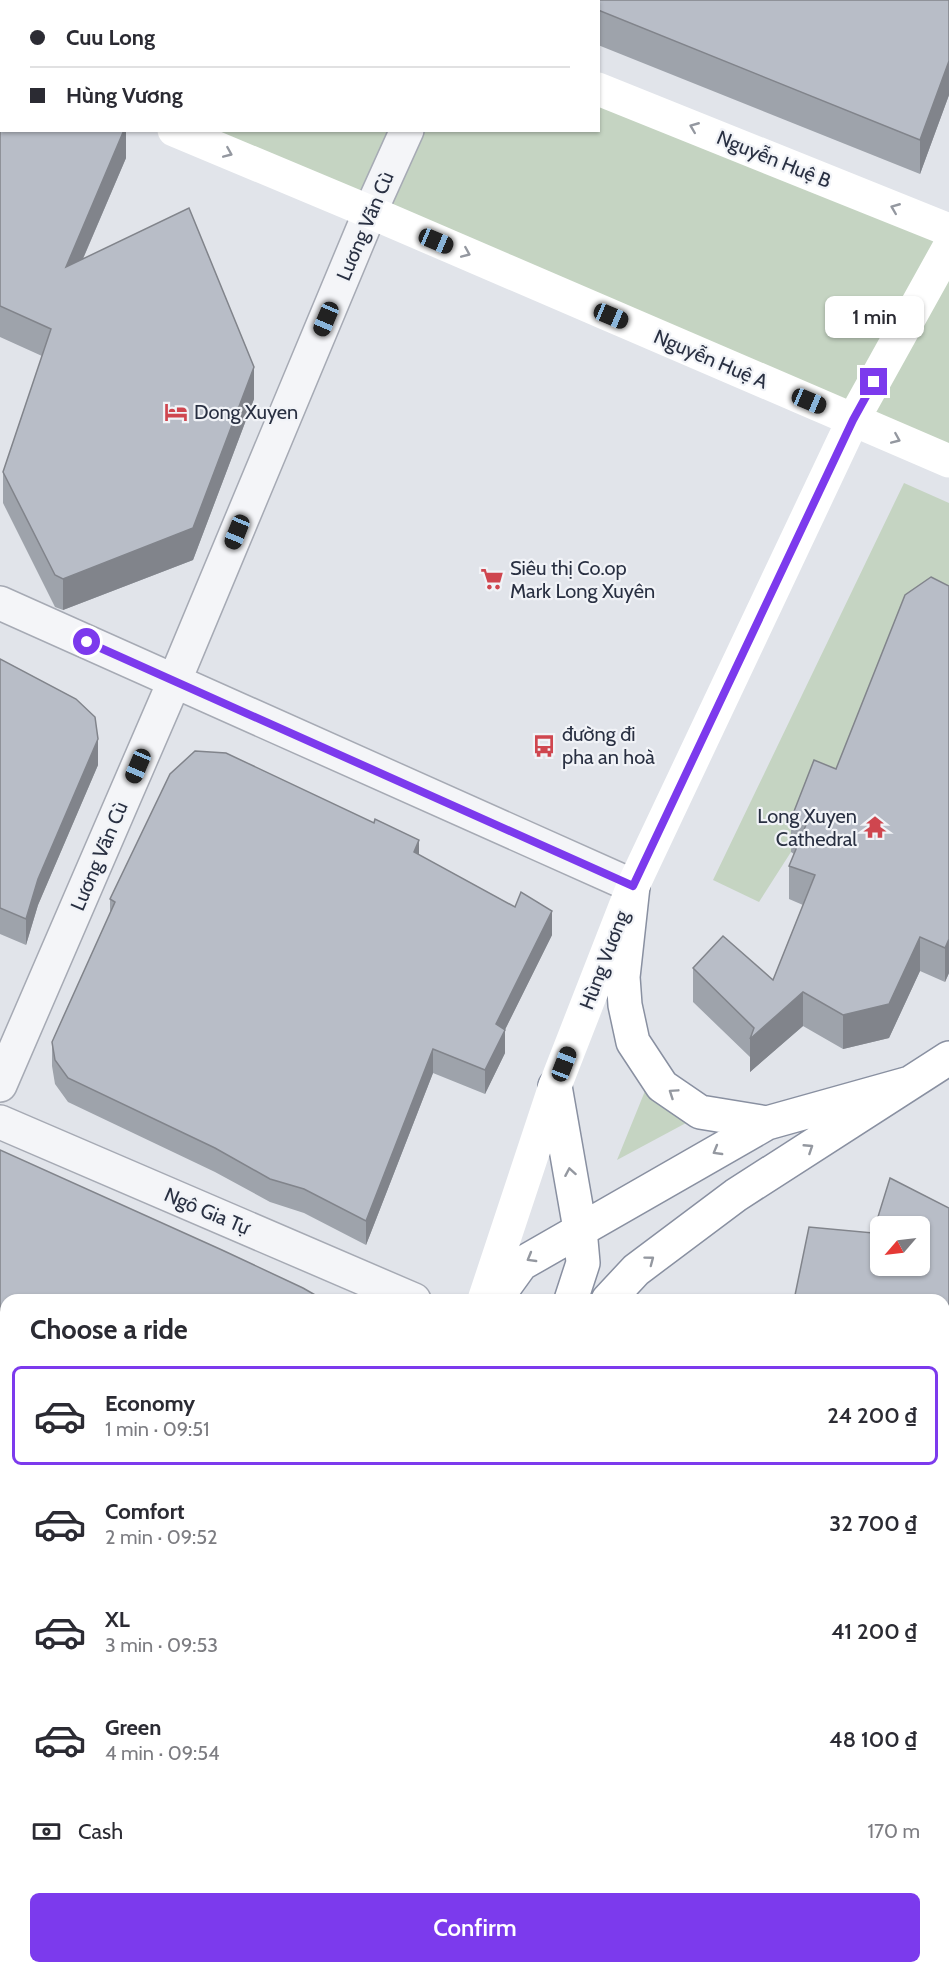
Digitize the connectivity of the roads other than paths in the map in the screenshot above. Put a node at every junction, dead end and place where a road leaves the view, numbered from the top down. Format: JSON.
{"nodes":[{"id":1,"x":600,"y":90,"type":"edge"},
{"id":2,"x":179,"y":132,"type":"edge"},
{"id":3,"x":406,"y":132,"type":"edge"},
{"id":4,"x":370,"y":212,"type":"junction"},
{"id":5,"x":949,"y":230,"type":"edge"},
{"id":6,"x":949,"y":247,"type":"edge"},
{"id":7,"x":853,"y":420,"type":"junction"},
{"id":8,"x":949,"y":461,"type":"edge"},
{"id":9,"x":0,"y":603,"type":"edge"},
{"id":10,"x":174,"y":682,"type":"junction"},
{"id":11,"x":633,"y":886,"type":"junction"},
{"id":12,"x":949,"y":1058,"type":"edge"},
{"id":13,"x":910,"y":1083,"type":"junction"},
{"id":14,"x":0,"y":1084,"type":"edge"},
{"id":15,"x":555,"y":1086,"type":"junction"},
{"id":16,"x":0,"y":1122,"type":"edge"},
{"id":17,"x":767,"y":1123,"type":"junction"},
{"id":18,"x":580,"y":1229,"type":"junction"},
{"id":19,"x":400,"y":1294,"type":"edge"},
{"id":20,"x":486,"y":1294,"type":"edge"},
{"id":21,"x":499,"y":1294,"type":"edge"},
{"id":22,"x":573,"y":1294,"type":"edge"},
{"id":23,"x":614,"y":1294,"type":"edge"}],
"edges":[{"from":5,"to":1,"type":"main road","name":"Nguyễn Huệ B","one_way":true},
{"from":2,"to":4,"type":"main road","name":"Nguyễn Huệ A","one_way":true},
{"from":3,"to":4,"type":"street","name":"Lương Vãn Cù"},
{"from":4,"to":7,"type":"main road","name":"Nguyễn Huệ A","one_way":true},
{"from":4,"to":10,"type":"street","name":"Lương Vãn Cù"},
{"from":6,"to":7,"type":"main road","name":"Hùng Vương"},
{"from":7,"to":8,"type":"main road","name":"Nguyễn Huệ A","one_way":true},
{"from":7,"to":11,"type":"main road","name":"Hùng Vương"},
{"from":9,"to":10,"type":"street"},
{"from":10,"to":11,"type":"street"},
{"from":10,"to":14,"type":"street","name":"Lương Vãn Cù"},
{"from":11,"to":15,"type":"main road","name":"Hùng Vương"},
{"from":17,"to":11,"type":"main road","one_way":true},
{"from":12,"to":13,"type":"main road"},
{"from":13,"to":17,"type":"main road"},
{"from":23,"to":13,"type":"main road","one_way":true},
{"from":18,"to":15,"type":"main road","one_way":true},
{"from":15,"to":20,"type":"main road","name":"Hùng Vương"},
{"from":16,"to":19,"type":"street","name":"Ngô Gia Tự"},
{"from":17,"to":18,"type":"main road","one_way":true},
{"from":18,"to":21,"type":"main road","one_way":true},
{"from":18,"to":22,"type":"main road"}]}
